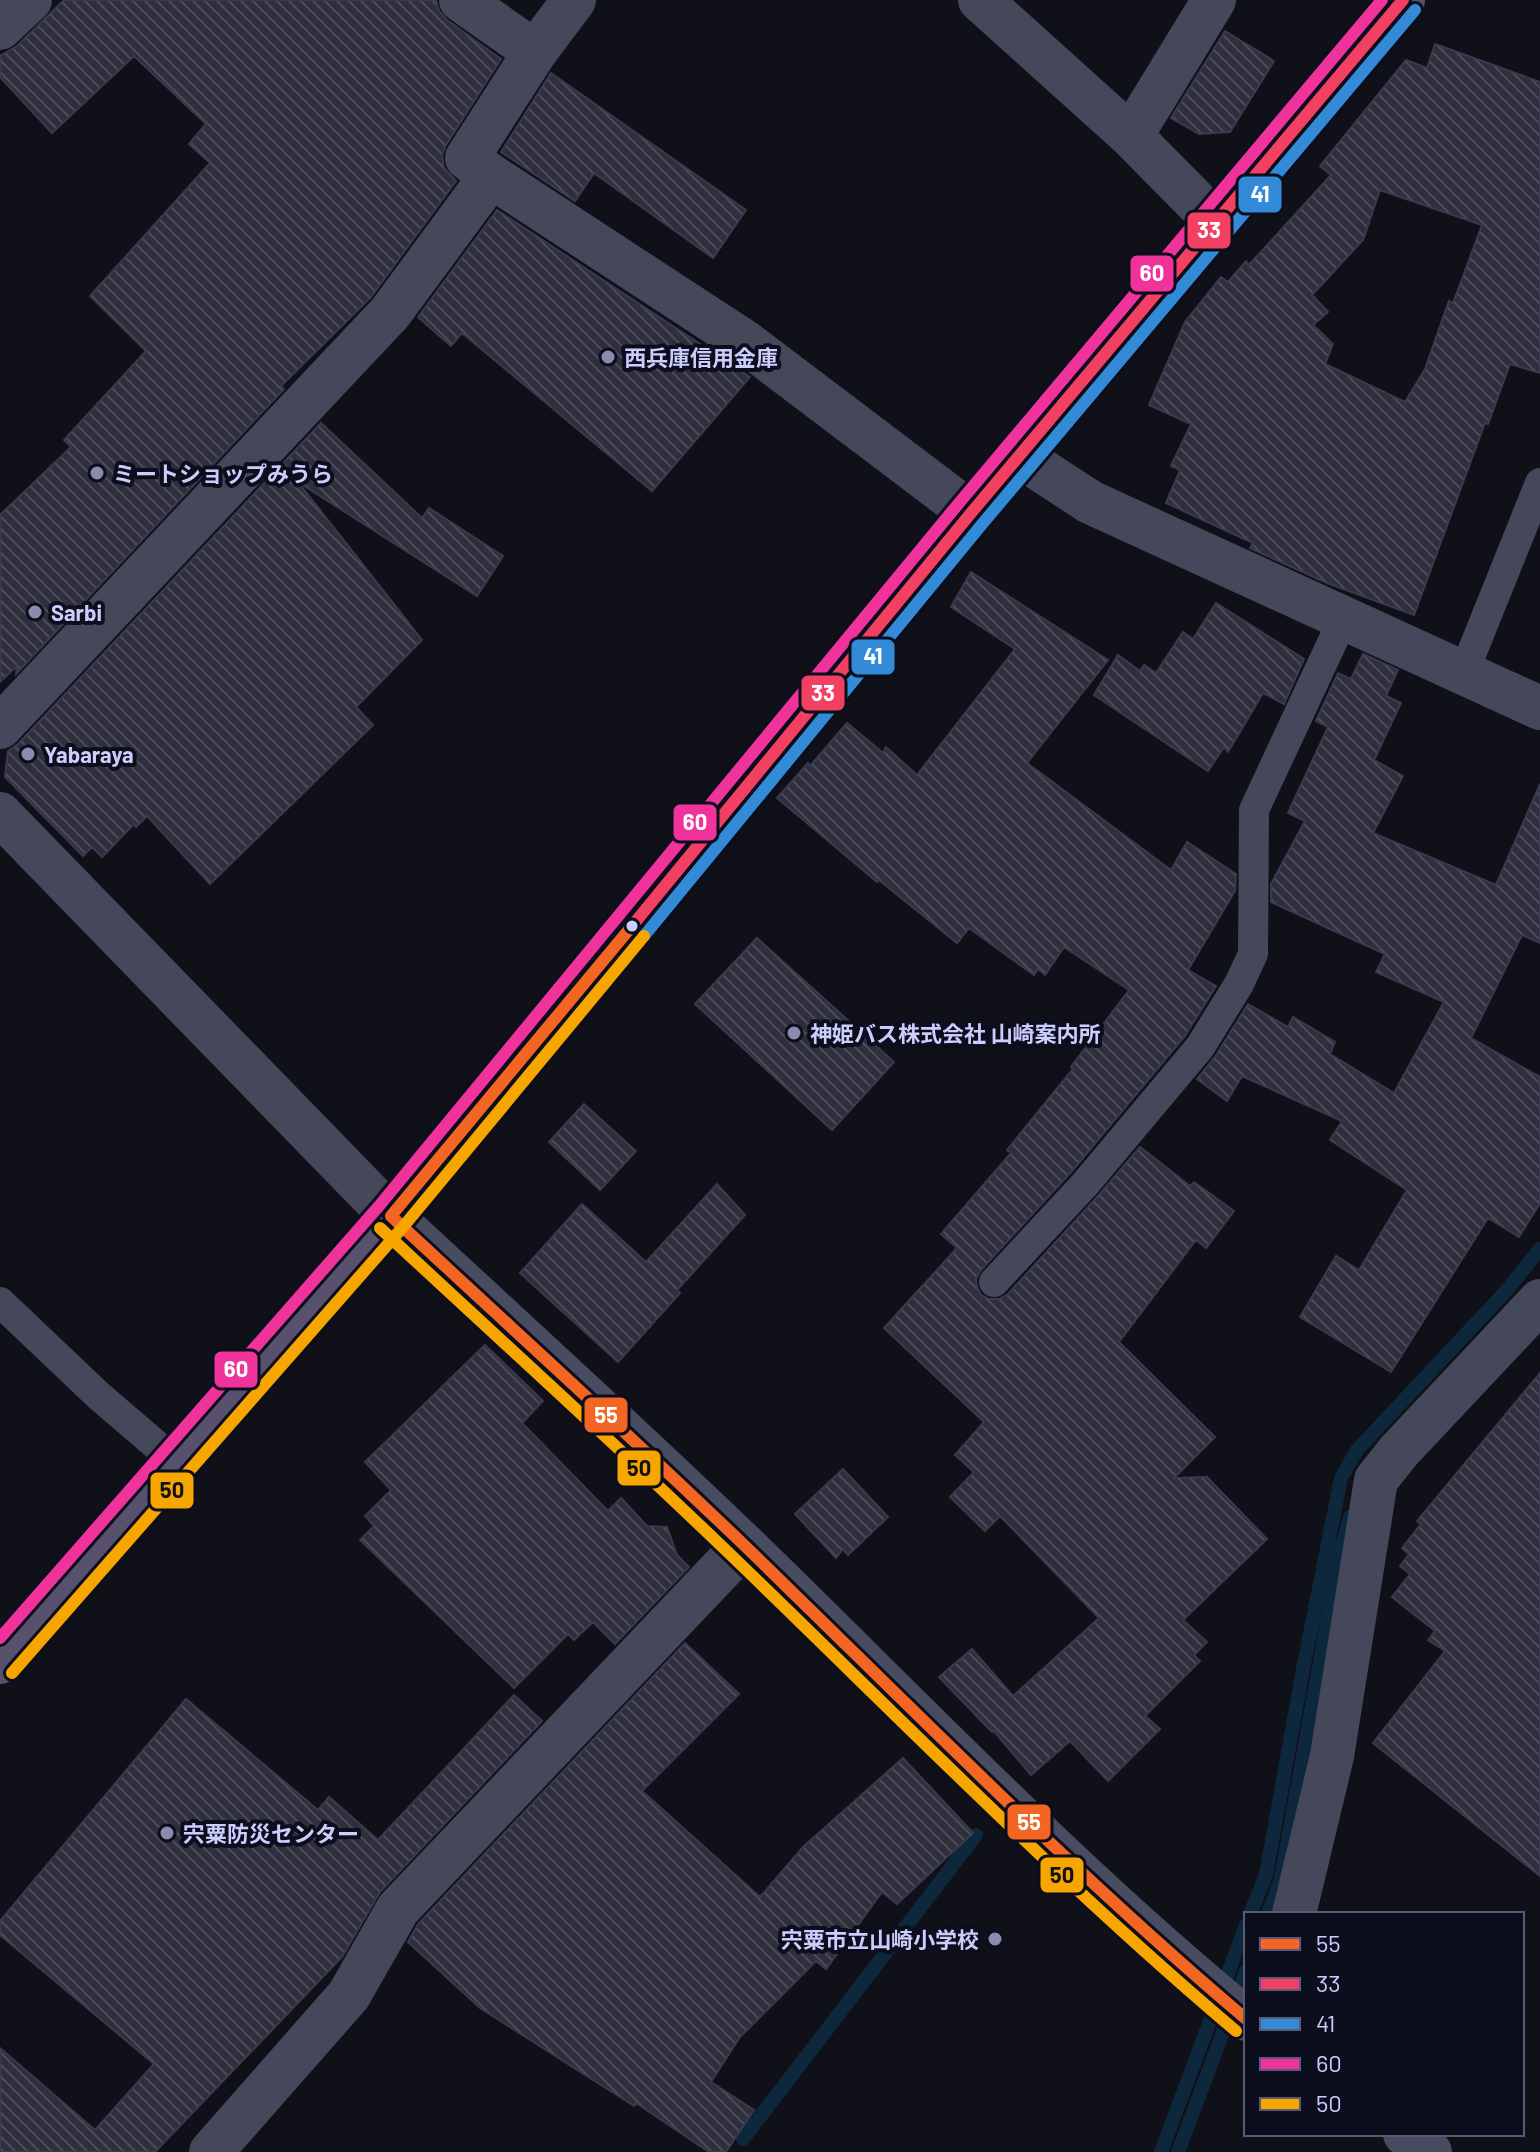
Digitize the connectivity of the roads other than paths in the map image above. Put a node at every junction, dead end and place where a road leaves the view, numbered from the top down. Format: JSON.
{"nodes":[{"id":1,"x":30,"y":0,"type":"edge"},
{"id":2,"x":461,"y":0,"type":"edge"},
{"id":3,"x":574,"y":0,"type":"edge"},
{"id":4,"x":980,"y":0,"type":"edge"},
{"id":5,"x":1214,"y":0,"type":"edge"},
{"id":6,"x":1403,"y":0,"type":"edge"},
{"id":7,"x":0,"y":28,"type":"edge"},
{"id":8,"x":535,"y":52,"type":"junction"},
{"id":9,"x":1131,"y":136,"type":"junction"},
{"id":10,"x":491,"y":176,"type":"junction"},
{"id":11,"x":1216,"y":222,"type":"junction"},
{"id":12,"x":1021,"y":457,"type":"junction"},
{"id":13,"x":1540,"y":483,"type":"edge"},
{"id":14,"x":971,"y":513,"type":"junction"},
{"id":15,"x":1344,"y":617,"type":"junction"},
{"id":16,"x":1464,"y":672,"type":"junction"},
{"id":17,"x":1540,"y":708,"type":"edge"},
{"id":18,"x":0,"y":727,"type":"edge"},
{"id":19,"x":0,"y":814,"type":"edge"},
{"id":20,"x":391,"y":1216,"type":"junction"},
{"id":21,"x":994,"y":1282,"type":"dead end"},
{"id":22,"x":1540,"y":1301,"type":"edge"},
{"id":23,"x":0,"y":1302,"type":"edge"},
{"id":24,"x":176,"y":1462,"type":"junction"},
{"id":25,"x":744,"y":1545,"type":"junction"},
{"id":26,"x":0,"y":1662,"type":"edge"},
{"id":27,"x":1294,"y":1912,"type":"edge"},
{"id":28,"x":1244,"y":2017,"type":"edge"},
{"id":29,"x":1408,"y":2136,"type":"edge"},
{"id":30,"x":211,"y":2152,"type":"edge"},
{"id":31,"x":1430,"y":2152,"type":"edge"}],
"edges":[{"from":1,"to":7,"type":"street"},
{"from":2,"to":8,"type":"street"},
{"from":3,"to":8,"type":"street"},
{"from":4,"to":9,"type":"street"},
{"from":5,"to":9,"type":"street"},
{"from":6,"to":11,"type":"main road"},
{"from":8,"to":10,"type":"street"},
{"from":9,"to":11,"type":"street"},
{"from":10,"to":14,"type":"street"},
{"from":10,"to":18,"type":"street"},
{"from":11,"to":12,"type":"main road"},
{"from":12,"to":14,"type":"main road"},
{"from":12,"to":15,"type":"street"},
{"from":13,"to":16,"type":"lane"},
{"from":14,"to":20,"type":"main road"},
{"from":15,"to":16,"type":"street"},
{"from":15,"to":21,"type":"lane"},
{"from":16,"to":17,"type":"street"},
{"from":19,"to":20,"type":"street"},
{"from":20,"to":24,"type":"main road"},
{"from":20,"to":25,"type":"street"},
{"from":22,"to":27,"type":"street"},
{"from":23,"to":24,"type":"lane"},
{"from":24,"to":26,"type":"main road"},
{"from":25,"to":28,"type":"street"},
{"from":25,"to":30,"type":"street"},
{"from":29,"to":31,"type":"street"}]}
